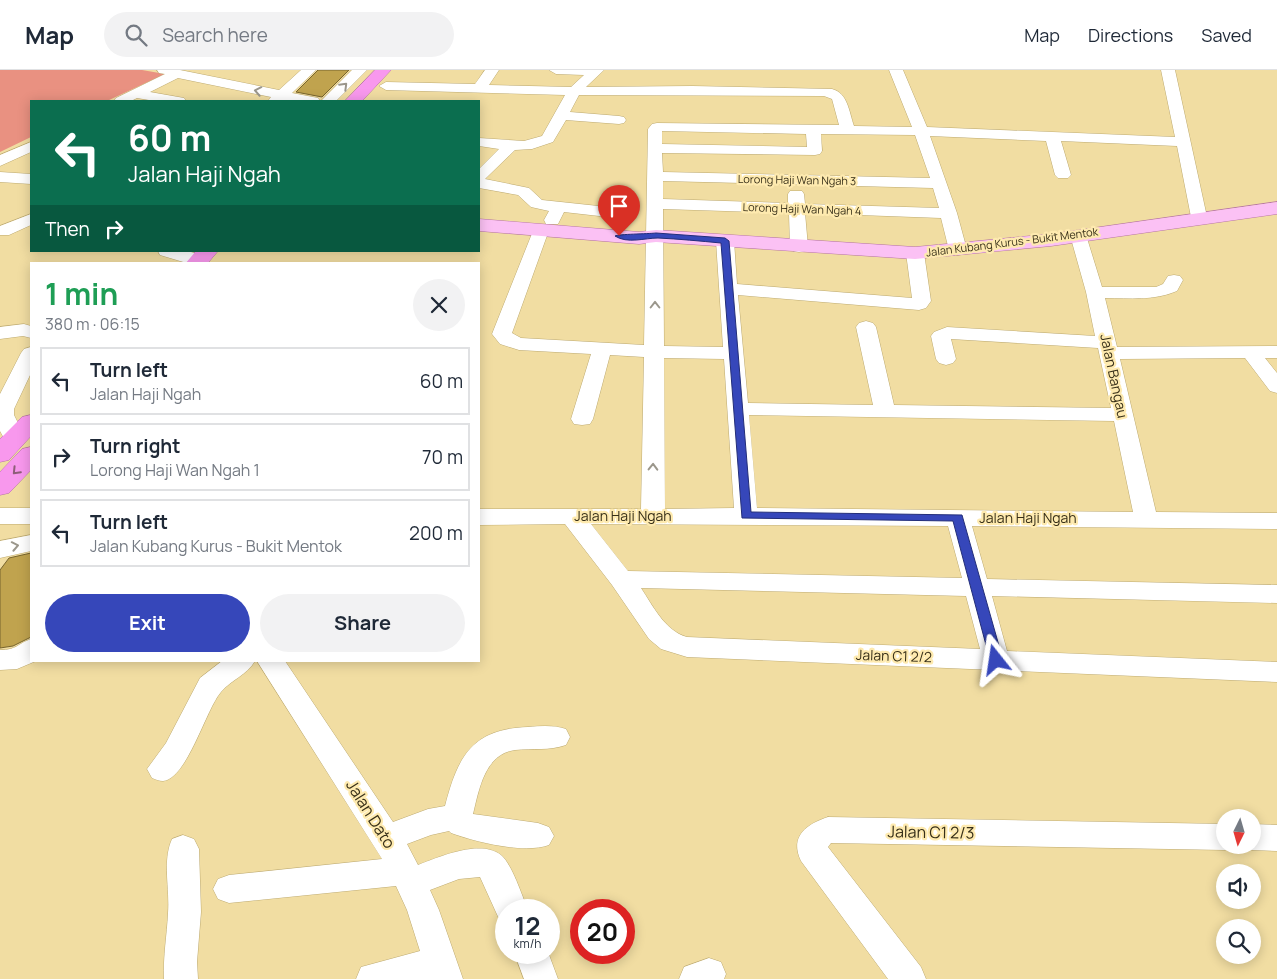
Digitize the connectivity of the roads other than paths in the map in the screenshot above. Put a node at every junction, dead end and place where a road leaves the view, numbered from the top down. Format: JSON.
{"nodes":[{"id":1,"x":304,"y":70,"type":"edge"},
{"id":2,"x":308,"y":70,"type":"edge"},
{"id":3,"x":360,"y":70,"type":"edge"},
{"id":4,"x":383,"y":70,"type":"edge"},
{"id":5,"x":401,"y":70,"type":"edge"},
{"id":6,"x":492,"y":70,"type":"edge"},
{"id":7,"x":556,"y":70,"type":"edge"},
{"id":8,"x":897,"y":70,"type":"edge"},
{"id":9,"x":1168,"y":70,"type":"edge"},
{"id":10,"x":596,"y":71,"type":"edge"},
{"id":11,"x":170,"y":72,"type":"edge"},
{"id":12,"x":430,"y":76,"type":"dead end"},
{"id":13,"x":386,"y":86,"type":"junction"},
{"id":14,"x":238,"y":87,"type":"junction"},
{"id":15,"x":420,"y":87,"type":"junction"},
{"id":16,"x":479,"y":89,"type":"junction"},
{"id":17,"x":574,"y":92,"type":"junction"},
{"id":18,"x":136,"y":94,"type":"junction"},
{"id":19,"x":226,"y":96,"type":"dead end"},
{"id":20,"x":279,"y":98,"type":"edge"},
{"id":21,"x":123,"y":100,"type":"edge"},
{"id":22,"x":173,"y":100,"type":"edge"},
{"id":23,"x":302,"y":100,"type":"edge"},
{"id":24,"x":329,"y":100,"type":"edge"},
{"id":25,"x":354,"y":100,"type":"edge"},
{"id":26,"x":373,"y":100,"type":"edge"},
{"id":27,"x":561,"y":115,"type":"junction"},
{"id":28,"x":619,"y":120,"type":"dead end"},
{"id":29,"x":813,"y":129,"type":"junction"},
{"id":30,"x":848,"y":130,"type":"junction"},
{"id":31,"x":922,"y":131,"type":"junction"},
{"id":32,"x":1052,"y":136,"type":"junction"},
{"id":33,"x":480,"y":142,"type":"edge"},
{"id":34,"x":1182,"y":142,"type":"junction"},
{"id":35,"x":511,"y":145,"type":"junction"},
{"id":36,"x":30,"y":146,"type":"edge"},
{"id":37,"x":655,"y":148,"type":"junction"},
{"id":38,"x":0,"y":161,"type":"edge"},
{"id":39,"x":1063,"y":175,"type":"dead end"},
{"id":40,"x":480,"y":176,"type":"edge"},
{"id":41,"x":655,"y":176,"type":"junction"},
{"id":42,"x":0,"y":177,"type":"edge"},
{"id":43,"x":30,"y":179,"type":"edge"},
{"id":44,"x":795,"y":180,"type":"junction"},
{"id":45,"x":480,"y":183,"type":"edge"},
{"id":46,"x":940,"y":183,"type":"junction"},
{"id":47,"x":655,"y":204,"type":"junction"},
{"id":48,"x":559,"y":207,"type":"junction"},
{"id":49,"x":797,"y":208,"type":"junction"},
{"id":50,"x":1277,"y":208,"type":"edge"},
{"id":51,"x":617,"y":213,"type":"dead end"},
{"id":52,"x":949,"y":213,"type":"junction"},
{"id":53,"x":1199,"y":217,"type":"junction"},
{"id":54,"x":480,"y":218,"type":"edge"},
{"id":55,"x":30,"y":219,"type":"edge"},
{"id":56,"x":480,"y":225,"type":"edge"},
{"id":57,"x":545,"y":227,"type":"junction"},
{"id":58,"x":3,"y":231,"type":"dead end"},
{"id":59,"x":656,"y":236,"type":"junction"},
{"id":60,"x":1078,"y":236,"type":"junction"},
{"id":61,"x":725,"y":241,"type":"junction"},
{"id":62,"x":799,"y":247,"type":"junction"},
{"id":63,"x":958,"y":250,"type":"junction"},
{"id":64,"x":171,"y":252,"type":"edge"},
{"id":65,"x":915,"y":254,"type":"junction"},
{"id":66,"x":203,"y":259,"type":"edge"},
{"id":67,"x":1174,"y":280,"type":"dead end"},
{"id":68,"x":729,"y":289,"type":"junction"},
{"id":69,"x":1095,"y":292,"type":"junction"},
{"id":70,"x":866,"y":327,"type":"dead end"},
{"id":71,"x":29,"y":330,"type":"edge"},
{"id":72,"x":0,"y":333,"type":"edge"},
{"id":73,"x":1108,"y":348,"type":"junction"},
{"id":74,"x":602,"y":350,"type":"junction"},
{"id":75,"x":655,"y":352,"type":"junction"},
{"id":76,"x":1250,"y":352,"type":"junction"},
{"id":77,"x":1277,"y":352,"type":"edge"},
{"id":78,"x":733,"y":353,"type":"junction"},
{"id":79,"x":30,"y":355,"type":"edge"},
{"id":80,"x":946,"y":359,"type":"dead end"},
{"id":81,"x":1277,"y":387,"type":"edge"},
{"id":82,"x":738,"y":409,"type":"junction"},
{"id":83,"x":885,"y":412,"type":"junction"},
{"id":84,"x":1122,"y":415,"type":"junction"},
{"id":85,"x":582,"y":419,"type":"dead end"},
{"id":86,"x":19,"y":443,"type":"edge"},
{"id":87,"x":0,"y":487,"type":"edge"},
{"id":88,"x":0,"y":516,"type":"edge"},
{"id":89,"x":30,"y":516,"type":"edge"},
{"id":90,"x":653,"y":516,"type":"junction"},
{"id":91,"x":746,"y":516,"type":"junction"},
{"id":92,"x":480,"y":517,"type":"edge"},
{"id":93,"x":572,"y":517,"type":"junction"},
{"id":94,"x":958,"y":517,"type":"junction"},
{"id":95,"x":1146,"y":518,"type":"junction"},
{"id":96,"x":1277,"y":520,"type":"edge"},
{"id":97,"x":30,"y":543,"type":"edge"},
{"id":98,"x":0,"y":550,"type":"edge"},
{"id":99,"x":621,"y":579,"type":"junction"},
{"id":100,"x":976,"y":587,"type":"junction"},
{"id":101,"x":1277,"y":594,"type":"edge"},
{"id":102,"x":30,"y":650,"type":"edge"},
{"id":103,"x":0,"y":660,"type":"edge"},
{"id":104,"x":996,"y":660,"type":"junction"},
{"id":105,"x":241,"y":662,"type":"edge"},
{"id":106,"x":271,"y":662,"type":"edge"},
{"id":107,"x":1277,"y":672,"type":"edge"},
{"id":108,"x":556,"y":737,"type":"dead end"},
{"id":109,"x":162,"y":769,"type":"dead end"},
{"id":110,"x":457,"y":816,"type":"junction"},
{"id":111,"x":538,"y":836,"type":"dead end"},
{"id":112,"x":1216,"y":837,"type":"edge"},
{"id":113,"x":1261,"y":837,"type":"edge"},
{"id":114,"x":387,"y":838,"type":"junction"},
{"id":115,"x":1277,"y":838,"type":"edge"},
{"id":116,"x":183,"y":849,"type":"dead end"},
{"id":117,"x":408,"y":877,"type":"junction"},
{"id":118,"x":229,"y":889,"type":"dead end"},
{"id":119,"x":507,"y":899,"type":"edge"},
{"id":120,"x":535,"y":964,"type":"edge"},
{"id":121,"x":444,"y":971,"type":"edge"},
{"id":122,"x":181,"y":979,"type":"edge"},
{"id":123,"x":373,"y":979,"type":"edge"},
{"id":124,"x":541,"y":979,"type":"edge"},
{"id":125,"x":909,"y":979,"type":"edge"}],
"edges":[{"from":1,"to":2,"type":"street"},
{"from":2,"to":20,"type":"street"},
{"from":24,"to":3,"type":"street","one_way":true},
{"from":4,"to":25,"type":"highway"},
{"from":5,"to":13,"type":"highway"},
{"from":6,"to":16,"type":"street"},
{"from":7,"to":10,"type":"street"},
{"from":8,"to":31,"type":"street"},
{"from":9,"to":34,"type":"street"},
{"from":10,"to":17,"type":"street"},
{"from":11,"to":14,"type":"street"},
{"from":11,"to":18,"type":"street"},
{"from":12,"to":15,"type":"street"},
{"from":13,"to":15,"type":"street"},
{"from":13,"to":26,"type":"highway"},
{"from":14,"to":19,"type":"street"},
{"from":20,"to":14,"type":"street","one_way":true},
{"from":15,"to":16,"type":"street"},
{"from":16,"to":17,"type":"street"},
{"from":17,"to":27,"type":"street"},
{"from":17,"to":30,"type":"street"},
{"from":18,"to":21,"type":"street"},
{"from":18,"to":22,"type":"street"},
{"from":20,"to":23,"type":"street"},
{"from":27,"to":28,"type":"street"},
{"from":27,"to":35,"type":"street"},
{"from":29,"to":30,"type":"street"},
{"from":29,"to":37,"type":"street"},
{"from":29,"to":37,"type":"street"},
{"from":30,"to":31,"type":"street"},
{"from":31,"to":32,"type":"street"},
{"from":31,"to":46,"type":"street"},
{"from":32,"to":34,"type":"street"},
{"from":32,"to":39,"type":"street"},
{"from":33,"to":35,"type":"street"},
{"from":34,"to":53,"type":"street"},
{"from":35,"to":40,"type":"street"},
{"from":36,"to":38,"type":"street"},
{"from":37,"to":41,"type":"street"},
{"from":41,"to":44,"type":"street","name":"Lorong Haji Wan Ngah 3"},
{"from":41,"to":47,"type":"street"},
{"from":42,"to":43,"type":"street"},
{"from":44,"to":46,"type":"street","name":"Lorong Haji Wan Ngah 3"},
{"from":44,"to":49,"type":"street"},
{"from":45,"to":48,"type":"street"},
{"from":46,"to":52,"type":"street"},
{"from":47,"to":49,"type":"street","name":"Lorong Haji Wan Ngah 4"},
{"from":47,"to":59,"type":"street"},
{"from":48,"to":51,"type":"street"},
{"from":48,"to":57,"type":"street"},
{"from":49,"to":52,"type":"street","name":"Lorong Haji Wan Ngah 4"},
{"from":49,"to":62,"type":"street"},
{"from":50,"to":53,"type":"main road","name":"Jalan Kubang Kurus - Bukit Mentok"},
{"from":52,"to":63,"type":"street"},
{"from":53,"to":60,"type":"main road","name":"Jalan Kubang Kurus - Bukit Mentok"},
{"from":54,"to":57,"type":"main road"},
{"from":55,"to":58,"type":"street"},
{"from":56,"to":57,"type":"main road"},
{"from":57,"to":59,"type":"main road","name":"Jalan Kubang Kurus - Bukit Mentok"},
{"from":57,"to":74,"type":"street"},
{"from":59,"to":61,"type":"main road","name":"Jalan Kubang Kurus - Bukit Mentok"},
{"from":75,"to":59,"type":"street","one_way":true},
{"from":60,"to":63,"type":"main road","name":"Jalan Kubang Kurus - Bukit Mentok"},
{"from":60,"to":69,"type":"street","name":"Jalan Bangau"},
{"from":61,"to":62,"type":"main road","name":"Jalan Kubang Kurus - Bukit Mentok"},
{"from":61,"to":68,"type":"street"},
{"from":62,"to":65,"type":"main road","name":"Jalan Kubang Kurus - Bukit Mentok"},
{"from":63,"to":65,"type":"main road","name":"Jalan Kubang Kurus - Bukit Mentok"},
{"from":64,"to":66,"type":"street"},
{"from":65,"to":68,"type":"street"},
{"from":67,"to":69,"type":"street"},
{"from":68,"to":78,"type":"street"},
{"from":69,"to":73,"type":"street","name":"Jalan Bangau"},
{"from":70,"to":83,"type":"street"},
{"from":71,"to":72,"type":"street"},
{"from":73,"to":76,"type":"street"},
{"from":73,"to":80,"type":"street"},
{"from":73,"to":84,"type":"street","name":"Jalan Bangau"},
{"from":74,"to":75,"type":"street"},
{"from":74,"to":85,"type":"street"},
{"from":75,"to":78,"type":"street"},
{"from":90,"to":75,"type":"street","one_way":true},
{"from":76,"to":77,"type":"street"},
{"from":76,"to":81,"type":"street"},
{"from":78,"to":82,"type":"street"},
{"from":79,"to":86,"type":"street"},
{"from":82,"to":83,"type":"street"},
{"from":82,"to":91,"type":"street"},
{"from":83,"to":84,"type":"street"},
{"from":84,"to":95,"type":"street","name":"Jalan Bangau"},
{"from":86,"to":87,"type":"highway","one_way":true},
{"from":88,"to":89,"type":"street"},
{"from":90,"to":91,"type":"street","name":"Jalan Haji Ngah"},
{"from":90,"to":93,"type":"street","name":"Jalan Haji Ngah"},
{"from":91,"to":94,"type":"street","name":"Jalan Haji Ngah"},
{"from":92,"to":93,"type":"street","name":"Jalan Haji Ngah"},
{"from":93,"to":99,"type":"street","name":"Jalan C1 2/2"},
{"from":94,"to":95,"type":"street","name":"Jalan Haji Ngah"},
{"from":94,"to":100,"type":"street"},
{"from":95,"to":96,"type":"street","name":"Jalan Haji Ngah"},
{"from":98,"to":97,"type":"street","one_way":true},
{"from":99,"to":100,"type":"street"},
{"from":99,"to":104,"type":"street","name":"Jalan C1 2/2"},
{"from":100,"to":101,"type":"street"},
{"from":100,"to":104,"type":"street"},
{"from":102,"to":103,"type":"street"},
{"from":104,"to":107,"type":"street","name":"Jalan C1 2/2"},
{"from":105,"to":109,"type":"street"},
{"from":106,"to":114,"type":"street","name":"Jalan Dato"},
{"from":108,"to":110,"type":"street"},
{"from":110,"to":111,"type":"street"},
{"from":110,"to":114,"type":"street"},
{"from":112,"to":125,"type":"street","name":"Jalan C1 2/3"},
{"from":113,"to":115,"type":"street"},
{"from":114,"to":117,"type":"street","name":"Jalan Dato"},
{"from":116,"to":122,"type":"street"},
{"from":117,"to":118,"type":"street"},
{"from":117,"to":119,"type":"street"},
{"from":117,"to":121,"type":"street","name":"Jalan Dato"},
{"from":120,"to":124,"type":"street"},
{"from":121,"to":123,"type":"street"}]}
